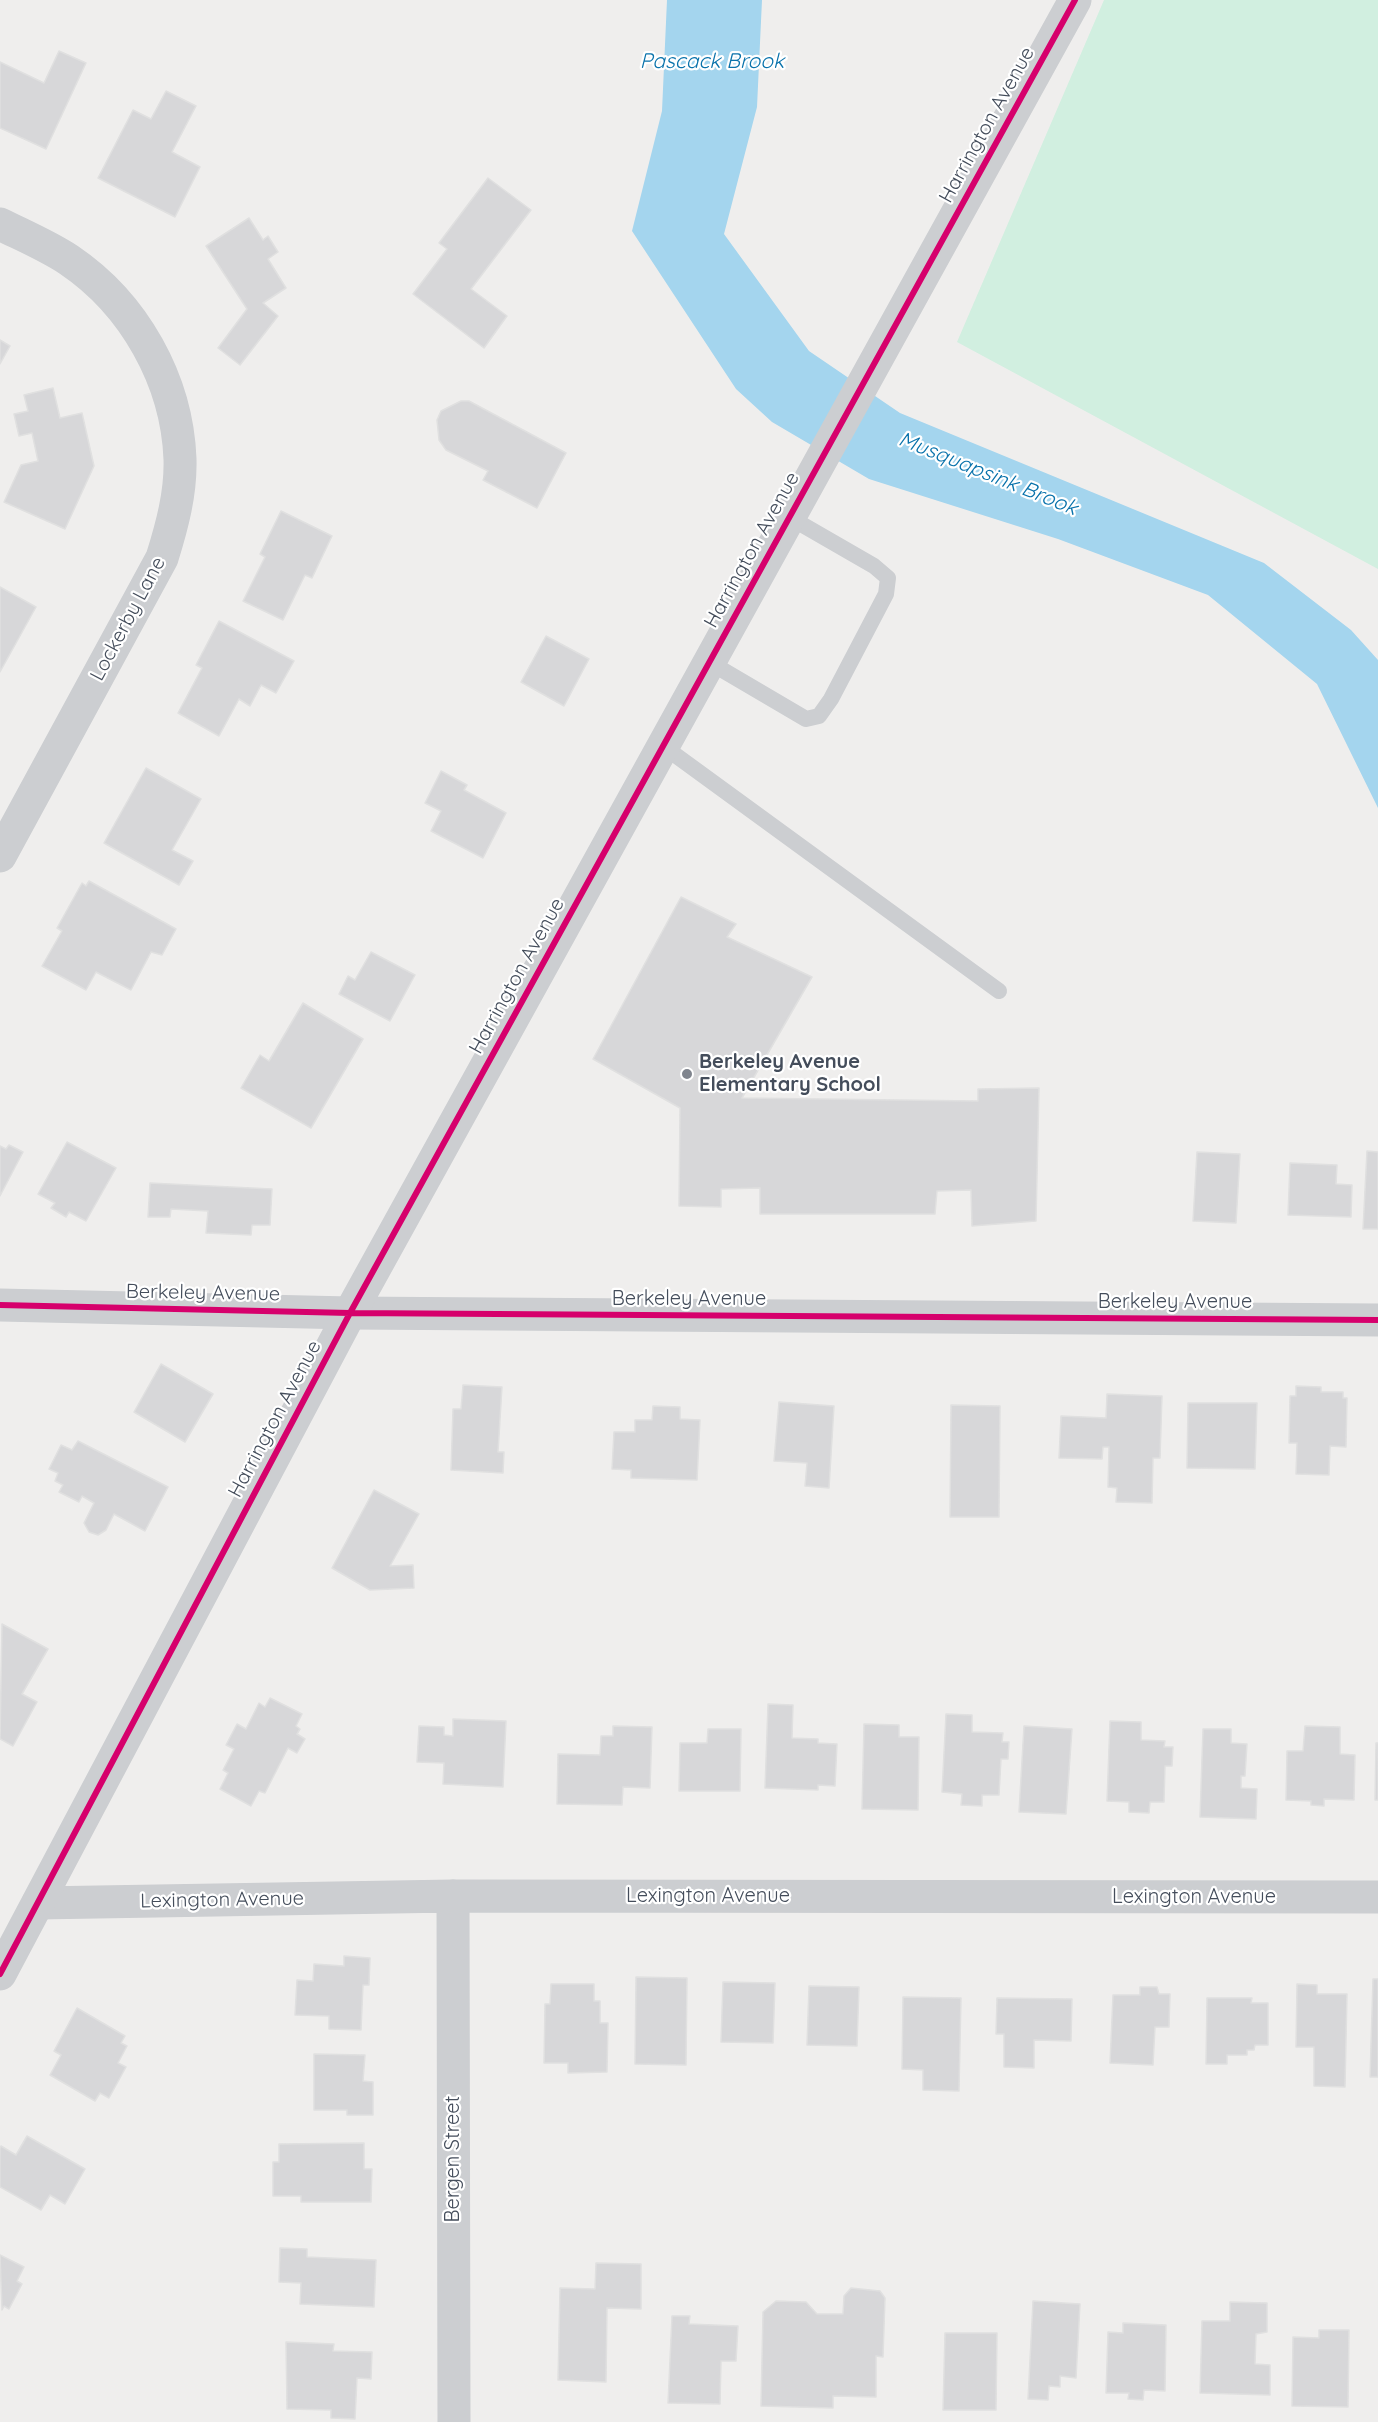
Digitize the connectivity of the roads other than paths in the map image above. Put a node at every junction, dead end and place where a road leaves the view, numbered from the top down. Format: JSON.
{"nodes":[{"id":1,"x":1075,"y":0,"type":"edge"},
{"id":2,"x":0,"y":224,"type":"edge"},
{"id":3,"x":789,"y":517,"type":"junction"},
{"id":4,"x":709,"y":662,"type":"junction"},
{"id":5,"x":663,"y":746,"type":"junction"},
{"id":6,"x":12,"y":808,"type":"edge"},
{"id":7,"x":0,"y":856,"type":"edge"},
{"id":8,"x":999,"y":991,"type":"dead end"},
{"id":9,"x":0,"y":1305,"type":"edge"},
{"id":10,"x":350,"y":1313,"type":"junction"},
{"id":11,"x":1378,"y":1320,"type":"edge"},
{"id":12,"x":453,"y":1896,"type":"junction"},
{"id":13,"x":1378,"y":1897,"type":"edge"},
{"id":14,"x":39,"y":1903,"type":"junction"},
{"id":15,"x":0,"y":1974,"type":"edge"},
{"id":16,"x":454,"y":2422,"type":"edge"}],
"edges":[{"from":1,"to":3,"type":"street","name":"Harrington Avenue"},
{"from":2,"to":6,"type":"street","name":"Lockerby Lane"},
{"from":3,"to":4,"type":"street","name":"Harrington Avenue"},
{"from":3,"to":4,"type":"lane"},
{"from":4,"to":5,"type":"street","name":"Harrington Avenue"},
{"from":5,"to":8,"type":"lane"},
{"from":5,"to":10,"type":"street","name":"Harrington Avenue"},
{"from":6,"to":7,"type":"street","name":"Lockerby Lane"},
{"from":9,"to":10,"type":"street","name":"Berkeley Avenue"},
{"from":10,"to":11,"type":"street","name":"Berkeley Avenue"},
{"from":10,"to":14,"type":"street","name":"Harrington Avenue"},
{"from":12,"to":13,"type":"street","name":"Lexington Avenue"},
{"from":12,"to":14,"type":"street","name":"Lexington Avenue"},
{"from":12,"to":16,"type":"street","name":"Bergen Street"},
{"from":14,"to":15,"type":"street","name":"Harrington Avenue"}]}
